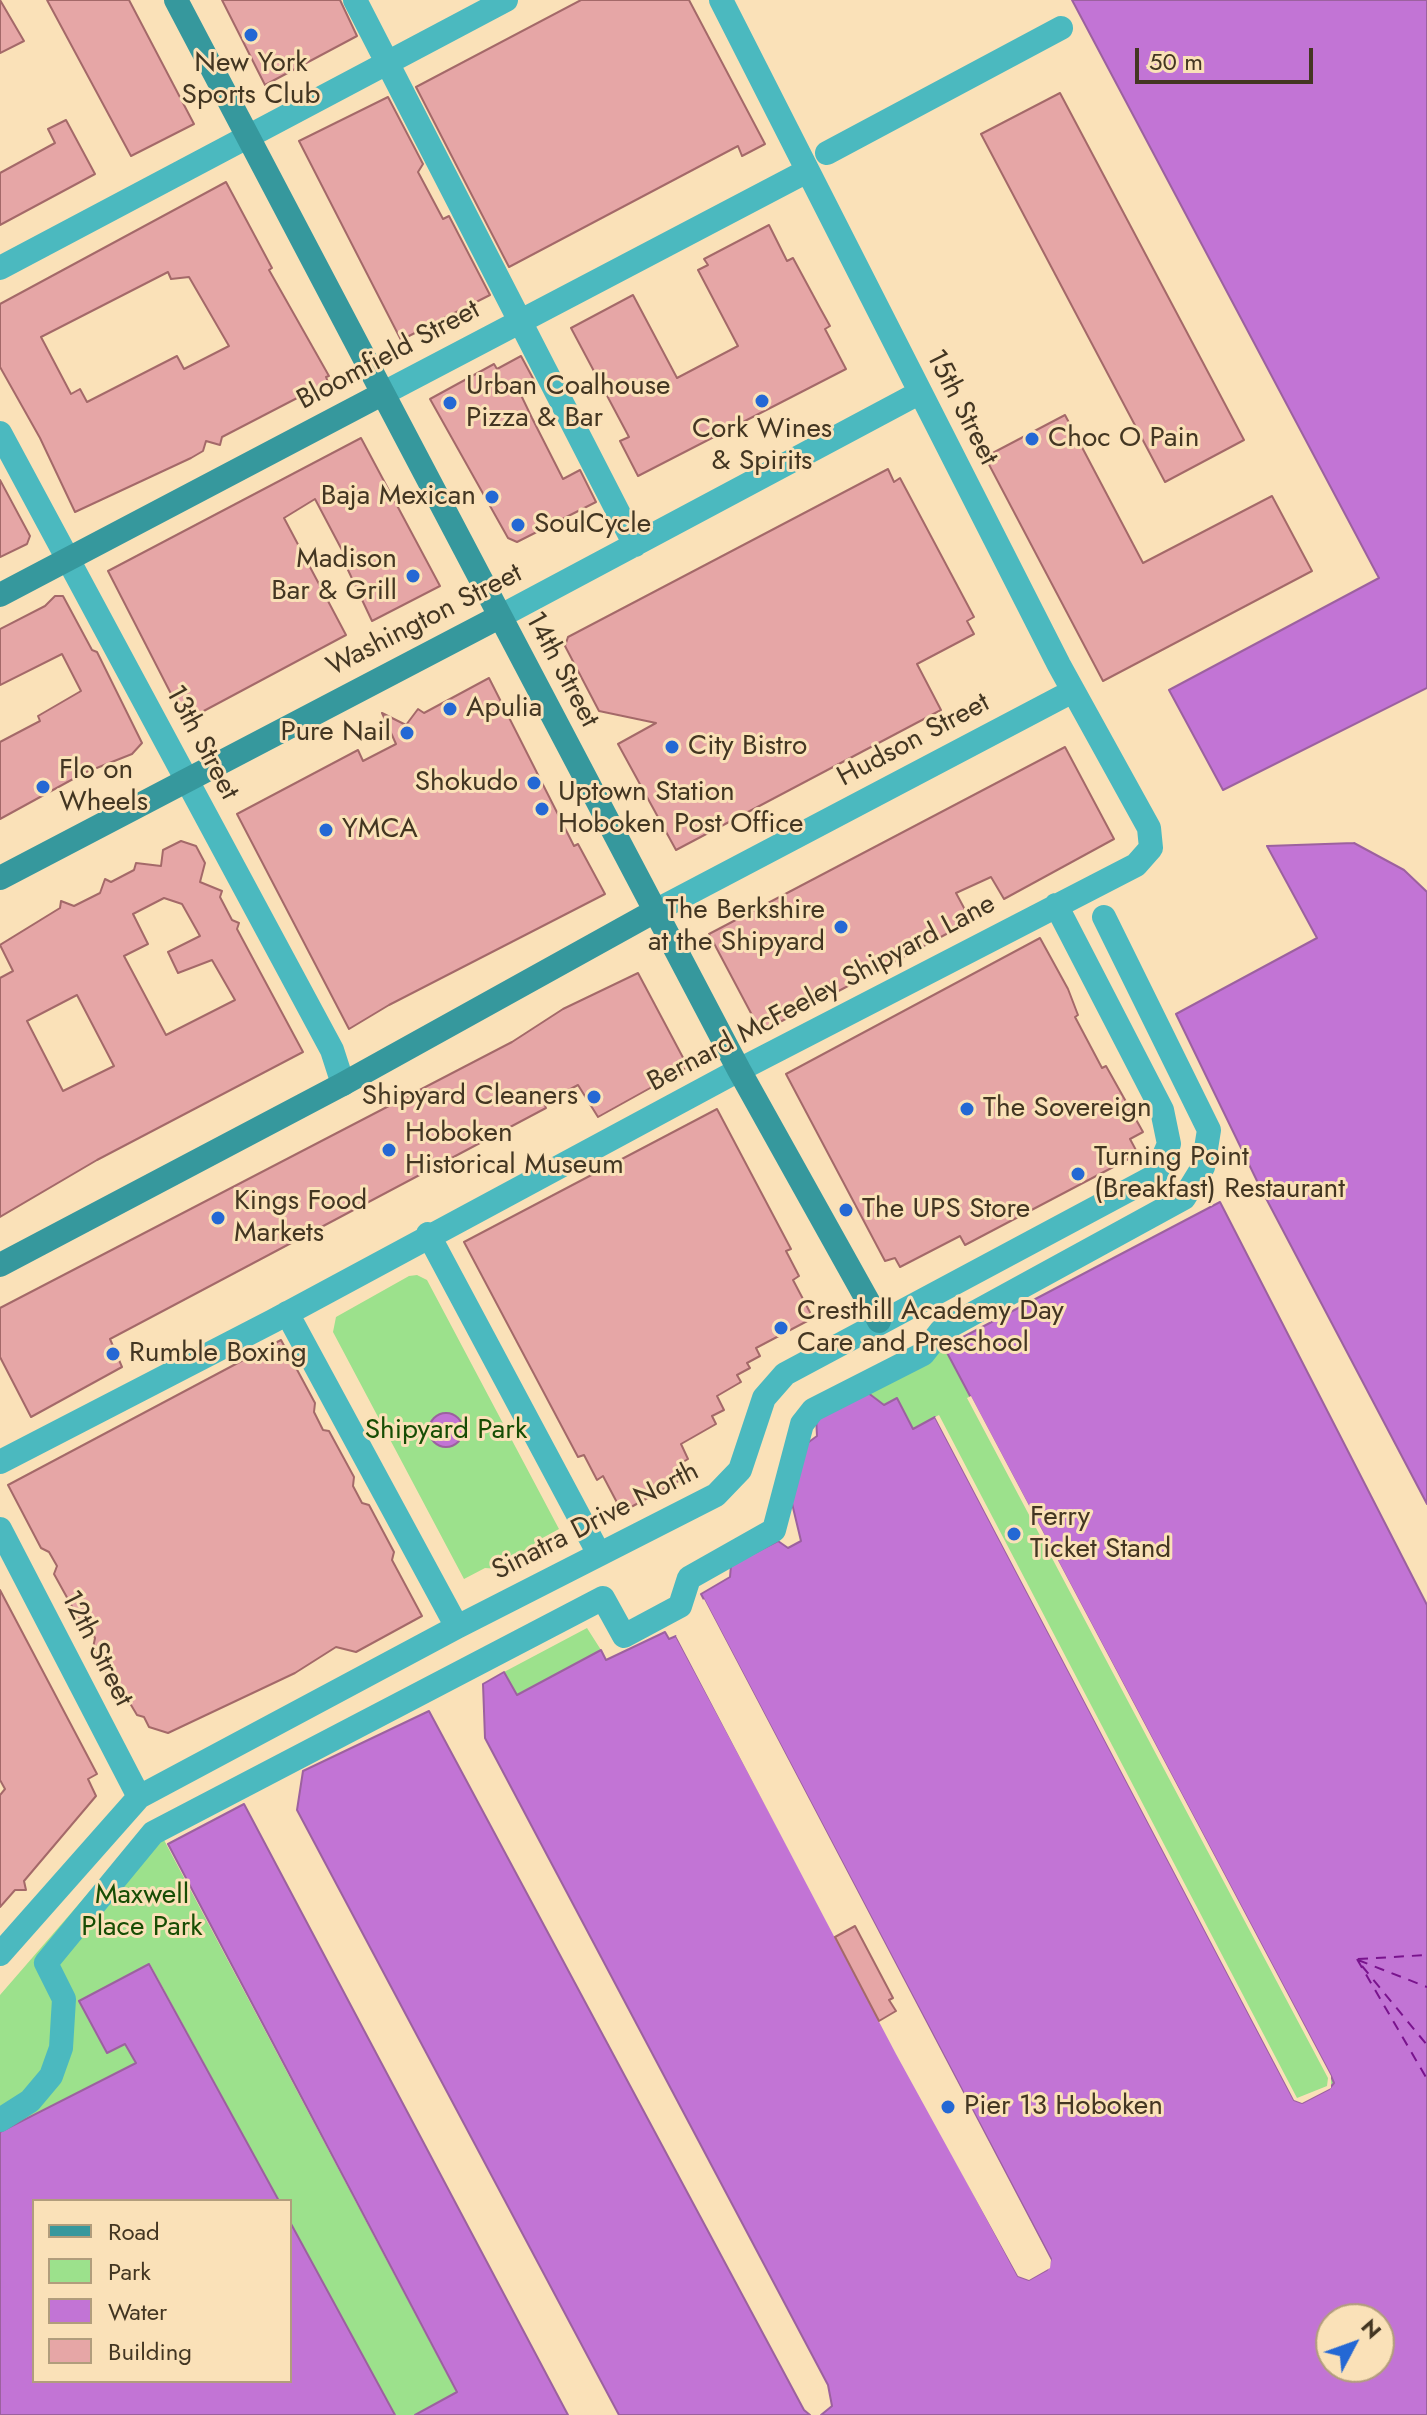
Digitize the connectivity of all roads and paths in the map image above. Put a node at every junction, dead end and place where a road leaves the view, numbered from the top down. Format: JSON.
{"nodes":[{"id":1,"x":176,"y":0,"type":"edge"},
{"id":2,"x":355,"y":0,"type":"edge"},
{"id":3,"x":506,"y":0,"type":"edge"},
{"id":4,"x":721,"y":0,"type":"edge"},
{"id":5,"x":1061,"y":28,"type":"dead end"},
{"id":6,"x":385,"y":62,"type":"junction"},
{"id":7,"x":246,"y":136,"type":"junction"},
{"id":8,"x":827,"y":153,"type":"dead end"},
{"id":9,"x":807,"y":171,"type":"junction"},
{"id":10,"x":0,"y":268,"type":"edge"},
{"id":11,"x":520,"y":321,"type":"junction"},
{"id":12,"x":919,"y":393,"type":"junction"},
{"id":13,"x":382,"y":394,"type":"junction"},
{"id":14,"x":0,"y":433,"type":"edge"},
{"id":15,"x":635,"y":545,"type":"junction"},
{"id":16,"x":67,"y":560,"type":"junction"},
{"id":17,"x":0,"y":595,"type":"edge"},
{"id":18,"x":499,"y":617,"type":"junction"},
{"id":19,"x":1073,"y":691,"type":"junction"},
{"id":20,"x":186,"y":778,"type":"junction"},
{"id":21,"x":1152,"y":841,"type":"joint"},
{"id":22,"x":0,"y":878,"type":"edge"},
{"id":23,"x":1056,"y":905,"type":"junction"},
{"id":24,"x":655,"y":911,"type":"junction"},
{"id":25,"x":1104,"y":917,"type":"dead end"},
{"id":26,"x":739,"y":1070,"type":"junction"},
{"id":27,"x":343,"y":1084,"type":"junction"},
{"id":28,"x":428,"y":1234,"type":"junction"},
{"id":29,"x":0,"y":1265,"type":"edge"},
{"id":30,"x":287,"y":1313,"type":"junction"},
{"id":31,"x":879,"y":1321,"type":"junction"},
{"id":32,"x":0,"y":1462,"type":"edge"},
{"id":33,"x":0,"y":1529,"type":"edge"},
{"id":34,"x":599,"y":1554,"type":"junction"},
{"id":35,"x":457,"y":1627,"type":"junction"},
{"id":36,"x":139,"y":1797,"type":"junction"},
{"id":37,"x":0,"y":1954,"type":"edge"},
{"id":38,"x":0,"y":2120,"type":"edge"}],
"edges":[{"from":1,"to":7,"type":"street","name":"14th Street"},
{"from":2,"to":6,"type":"street"},
{"from":3,"to":6,"type":"street"},
{"from":4,"to":9,"type":"street","name":"15th Street"},
{"from":5,"to":8,"type":"street"},
{"from":6,"to":7,"type":"street"},
{"from":6,"to":11,"type":"street"},
{"from":7,"to":10,"type":"street"},
{"from":7,"to":13,"type":"street","name":"14th Street"},
{"from":9,"to":11,"type":"street","name":"Bloomfield Street"},
{"from":9,"to":12,"type":"street","name":"15th Street"},
{"from":11,"to":13,"type":"street","name":"Bloomfield Street"},
{"from":11,"to":15,"type":"street"},
{"from":12,"to":15,"type":"street","name":"Washington Street"},
{"from":12,"to":19,"type":"street","name":"15th Street"},
{"from":13,"to":16,"type":"street","name":"Bloomfield Street"},
{"from":13,"to":18,"type":"street","name":"14th Street"},
{"from":14,"to":16,"type":"street","name":"13th Street"},
{"from":15,"to":18,"type":"street","name":"Washington Street"},
{"from":16,"to":17,"type":"street","name":"Bloomfield Street"},
{"from":16,"to":20,"type":"street","name":"13th Street"},
{"from":18,"to":20,"type":"street","name":"Washington Street"},
{"from":18,"to":24,"type":"street","name":"14th Street"},
{"from":19,"to":21,"type":"street","name":"15th Street"},
{"from":19,"to":24,"type":"street","name":"Hudson Street"},
{"from":20,"to":22,"type":"street","name":"Washington Street"},
{"from":20,"to":27,"type":"street","name":"13th Street"},
{"from":21,"to":23,"type":"street","name":"Bernard McFeeley Shipyard Lane"},
{"from":23,"to":26,"type":"street","name":"Bernard McFeeley Shipyard Lane"},
{"from":23,"to":31,"type":"street","name":"Sinatra Drive North"},
{"from":24,"to":26,"type":"street","name":"14th Street"},
{"from":24,"to":27,"type":"street"},
{"from":25,"to":38,"type":"street"},
{"from":26,"to":28,"type":"street","name":"Bernard McFeeley Shipyard Lane"},
{"from":26,"to":31,"type":"street","name":"14th Street"},
{"from":27,"to":29,"type":"street"},
{"from":28,"to":30,"type":"street","name":"Bernard McFeeley Shipyard Lane"},
{"from":28,"to":34,"type":"street"},
{"from":30,"to":32,"type":"street","name":"Bernard McFeeley Shipyard Lane"},
{"from":30,"to":35,"type":"street"},
{"from":31,"to":34,"type":"street","name":"Sinatra Drive North"},
{"from":33,"to":36,"type":"street","name":"12th Street"},
{"from":34,"to":35,"type":"street","name":"Sinatra Drive North"},
{"from":35,"to":36,"type":"street","name":"Sinatra Drive North"},
{"from":36,"to":37,"type":"street","name":"Sinatra Drive North"}]}
